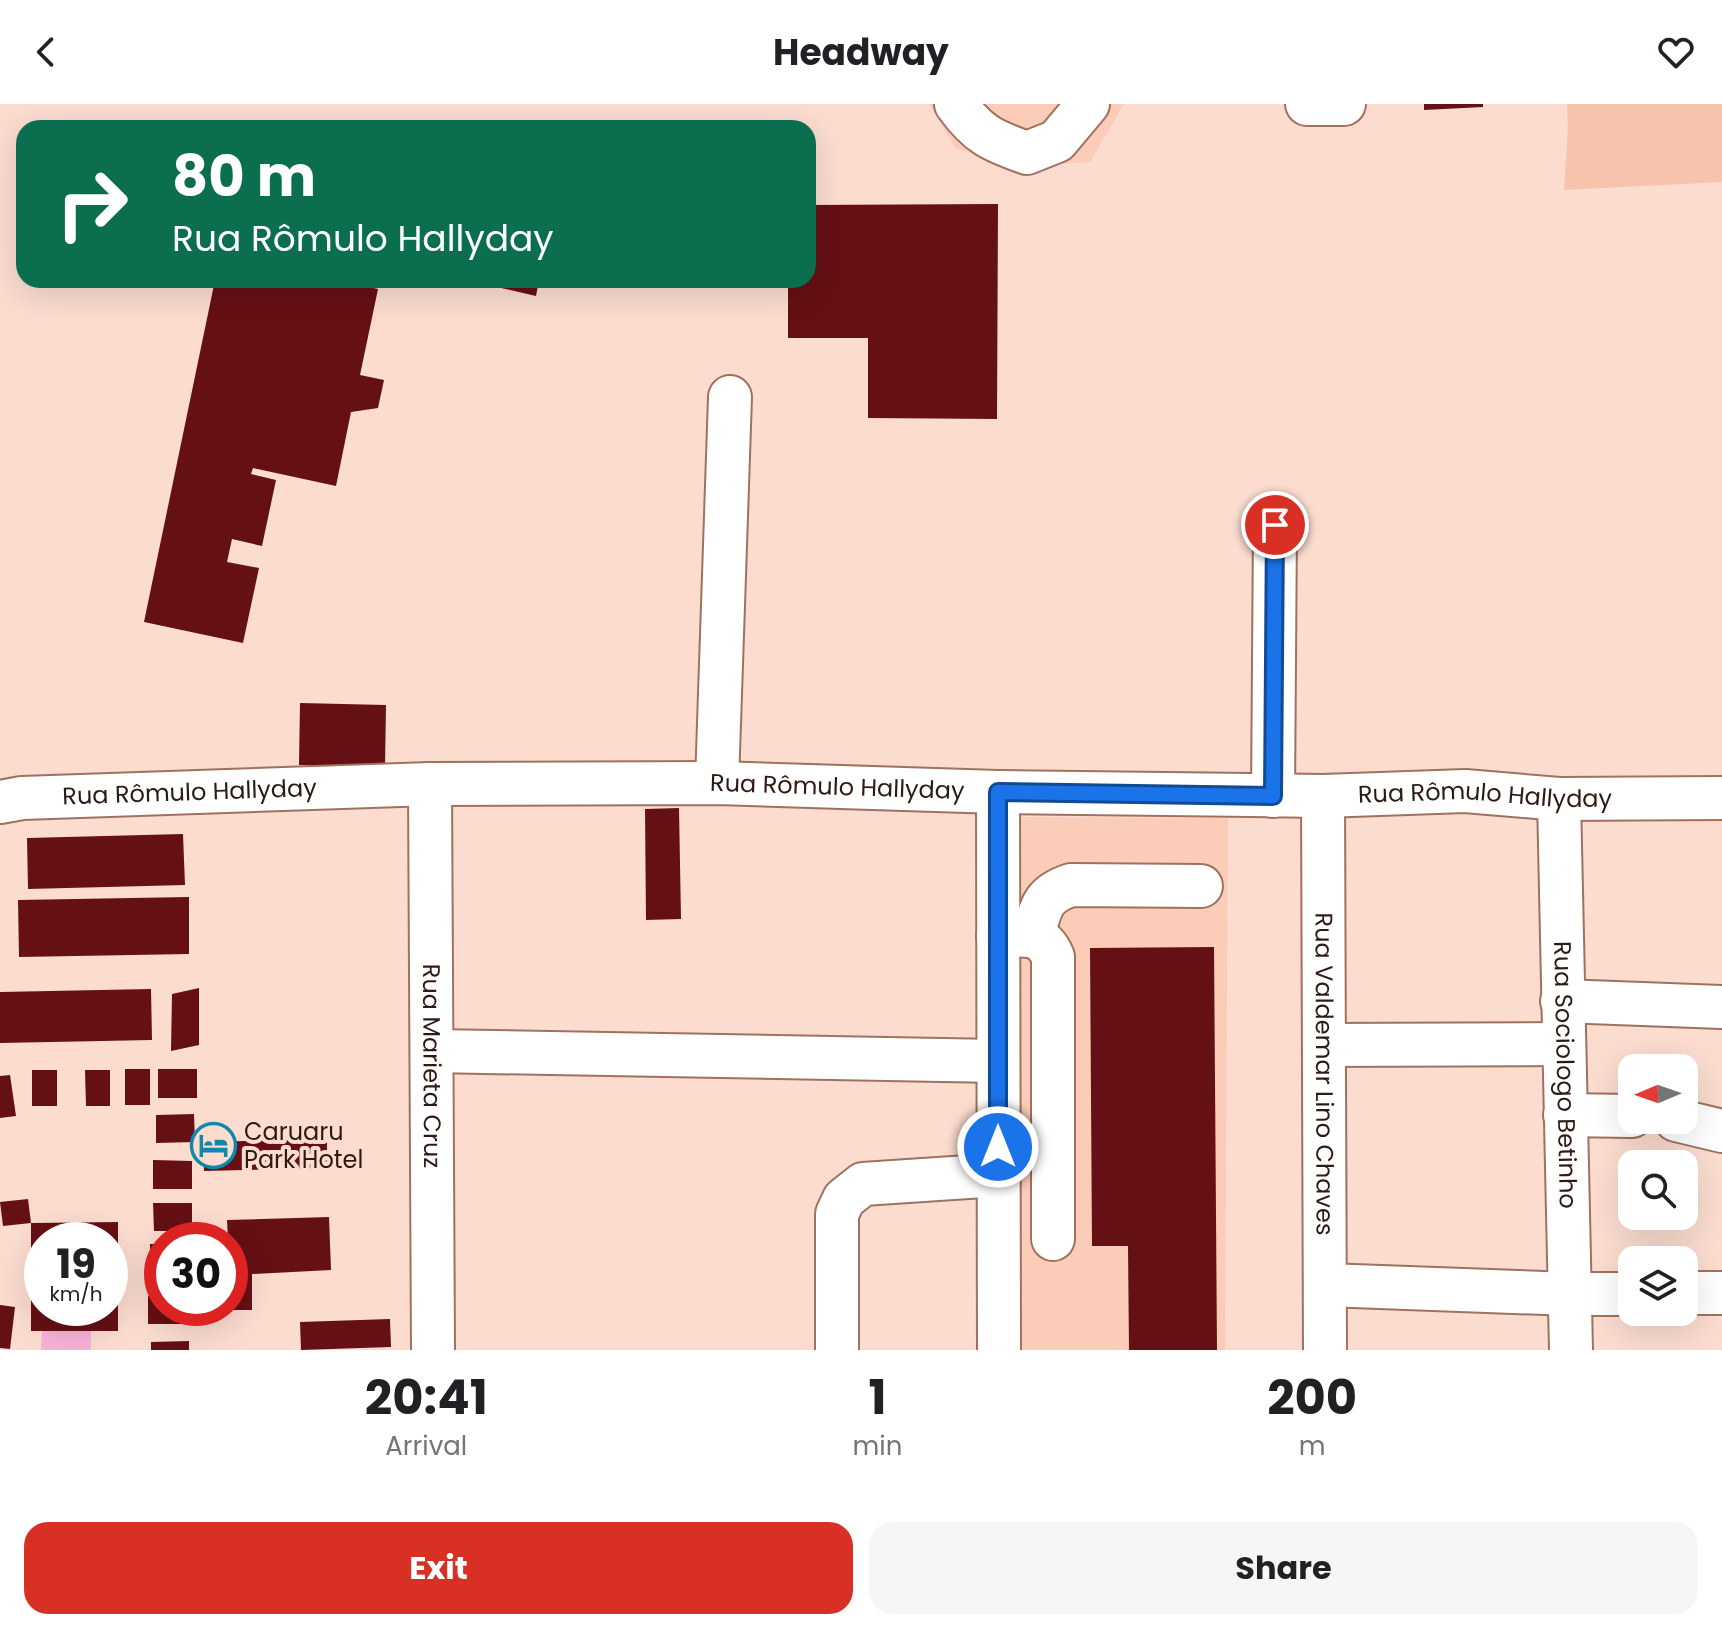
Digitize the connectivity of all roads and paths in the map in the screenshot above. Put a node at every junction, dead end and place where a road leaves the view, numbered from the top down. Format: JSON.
{"nodes":[{"id":1,"x":956,"y":104,"type":"edge"},
{"id":2,"x":1088,"y":104,"type":"edge"},
{"id":3,"x":1307,"y":104,"type":"edge"},
{"id":4,"x":1344,"y":104,"type":"edge"},
{"id":5,"x":730,"y":397,"type":"dead end"},
{"id":6,"x":1275,"y":525,"type":"dead end"},
{"id":7,"x":717,"y":783,"type":"junction"},
{"id":8,"x":430,"y":784,"type":"junction"},
{"id":9,"x":998,"y":792,"type":"junction"},
{"id":10,"x":1273,"y":796,"type":"junction"},
{"id":11,"x":1323,"y":796,"type":"junction"},
{"id":12,"x":1722,"y":798,"type":"edge"},
{"id":13,"x":1559,"y":799,"type":"junction"},
{"id":14,"x":0,"y":802,"type":"edge"},
{"id":15,"x":1201,"y":886,"type":"dead end"},
{"id":16,"x":1016,"y":936,"type":"junction"},
{"id":17,"x":1562,"y":1001,"type":"junction"},
{"id":18,"x":1722,"y":1007,"type":"edge"},
{"id":19,"x":1562,"y":1044,"type":"junction"},
{"id":20,"x":1324,"y":1045,"type":"junction"},
{"id":21,"x":432,"y":1051,"type":"junction"},
{"id":22,"x":998,"y":1061,"type":"junction"},
{"id":23,"x":1565,"y":1115,"type":"junction"},
{"id":24,"x":1618,"y":1116,"type":"edge"},
{"id":25,"x":1698,"y":1125,"type":"edge"},
{"id":26,"x":1722,"y":1131,"type":"edge"},
{"id":27,"x":998,"y":1175,"type":"junction"},
{"id":28,"x":1053,"y":1239,"type":"dead end"},
{"id":29,"x":1326,"y":1285,"type":"junction"},
{"id":30,"x":1698,"y":1293,"type":"edge"},
{"id":31,"x":1722,"y":1293,"type":"edge"},
{"id":32,"x":1570,"y":1294,"type":"junction"},
{"id":33,"x":1618,"y":1294,"type":"edge"},
{"id":34,"x":433,"y":1350,"type":"edge"},
{"id":35,"x":837,"y":1350,"type":"edge"},
{"id":36,"x":999,"y":1350,"type":"edge"},
{"id":37,"x":1325,"y":1350,"type":"edge"},
{"id":38,"x":1571,"y":1350,"type":"edge"}],
"edges":[{"from":1,"to":2,"type":"street"},
{"from":3,"to":4,"type":"street"},
{"from":5,"to":7,"type":"street"},
{"from":6,"to":10,"type":"street"},
{"from":7,"to":8,"type":"street","name":"Rua Rômulo Hallyday"},
{"from":7,"to":9,"type":"street","name":"Rua Rômulo Hallyday"},
{"from":8,"to":14,"type":"street","name":"Rua Rômulo Hallyday"},
{"from":8,"to":21,"type":"street","name":"Rua Marieta Cruz"},
{"from":9,"to":10,"type":"street","name":"Rua Rômulo Hallyday"},
{"from":9,"to":16,"type":"street"},
{"from":10,"to":11,"type":"street","name":"Rua Rômulo Hallyday"},
{"from":11,"to":13,"type":"street","name":"Rua Rômulo Hallyday"},
{"from":11,"to":20,"type":"street","name":"Rua Valdemar Lino Chaves"},
{"from":12,"to":13,"type":"street","name":"Rua Rômulo Hallyday"},
{"from":13,"to":17,"type":"street","name":"Rua Sociologo Betinho"},
{"from":15,"to":16,"type":"street"},
{"from":16,"to":22,"type":"street"},
{"from":16,"to":28,"type":"street"},
{"from":17,"to":18,"type":"street"},
{"from":17,"to":19,"type":"street","name":"Rua Sociologo Betinho"},
{"from":19,"to":20,"type":"street"},
{"from":19,"to":23,"type":"street","name":"Rua Sociologo Betinho"},
{"from":20,"to":29,"type":"street","name":"Rua Valdemar Lino Chaves"},
{"from":21,"to":22,"type":"street"},
{"from":21,"to":34,"type":"street","name":"Rua Marieta Cruz"},
{"from":22,"to":27,"type":"street"},
{"from":23,"to":24,"type":"street"},
{"from":23,"to":32,"type":"street","name":"Rua Sociologo Betinho"},
{"from":25,"to":26,"type":"street"},
{"from":27,"to":35,"type":"street"},
{"from":27,"to":36,"type":"street"},
{"from":29,"to":32,"type":"street"},
{"from":29,"to":37,"type":"street","name":"Rua Valdemar Lino Chaves"},
{"from":30,"to":31,"type":"street"},
{"from":32,"to":33,"type":"street"},
{"from":32,"to":38,"type":"street","name":"Rua Sociologo Betinho"}]}
